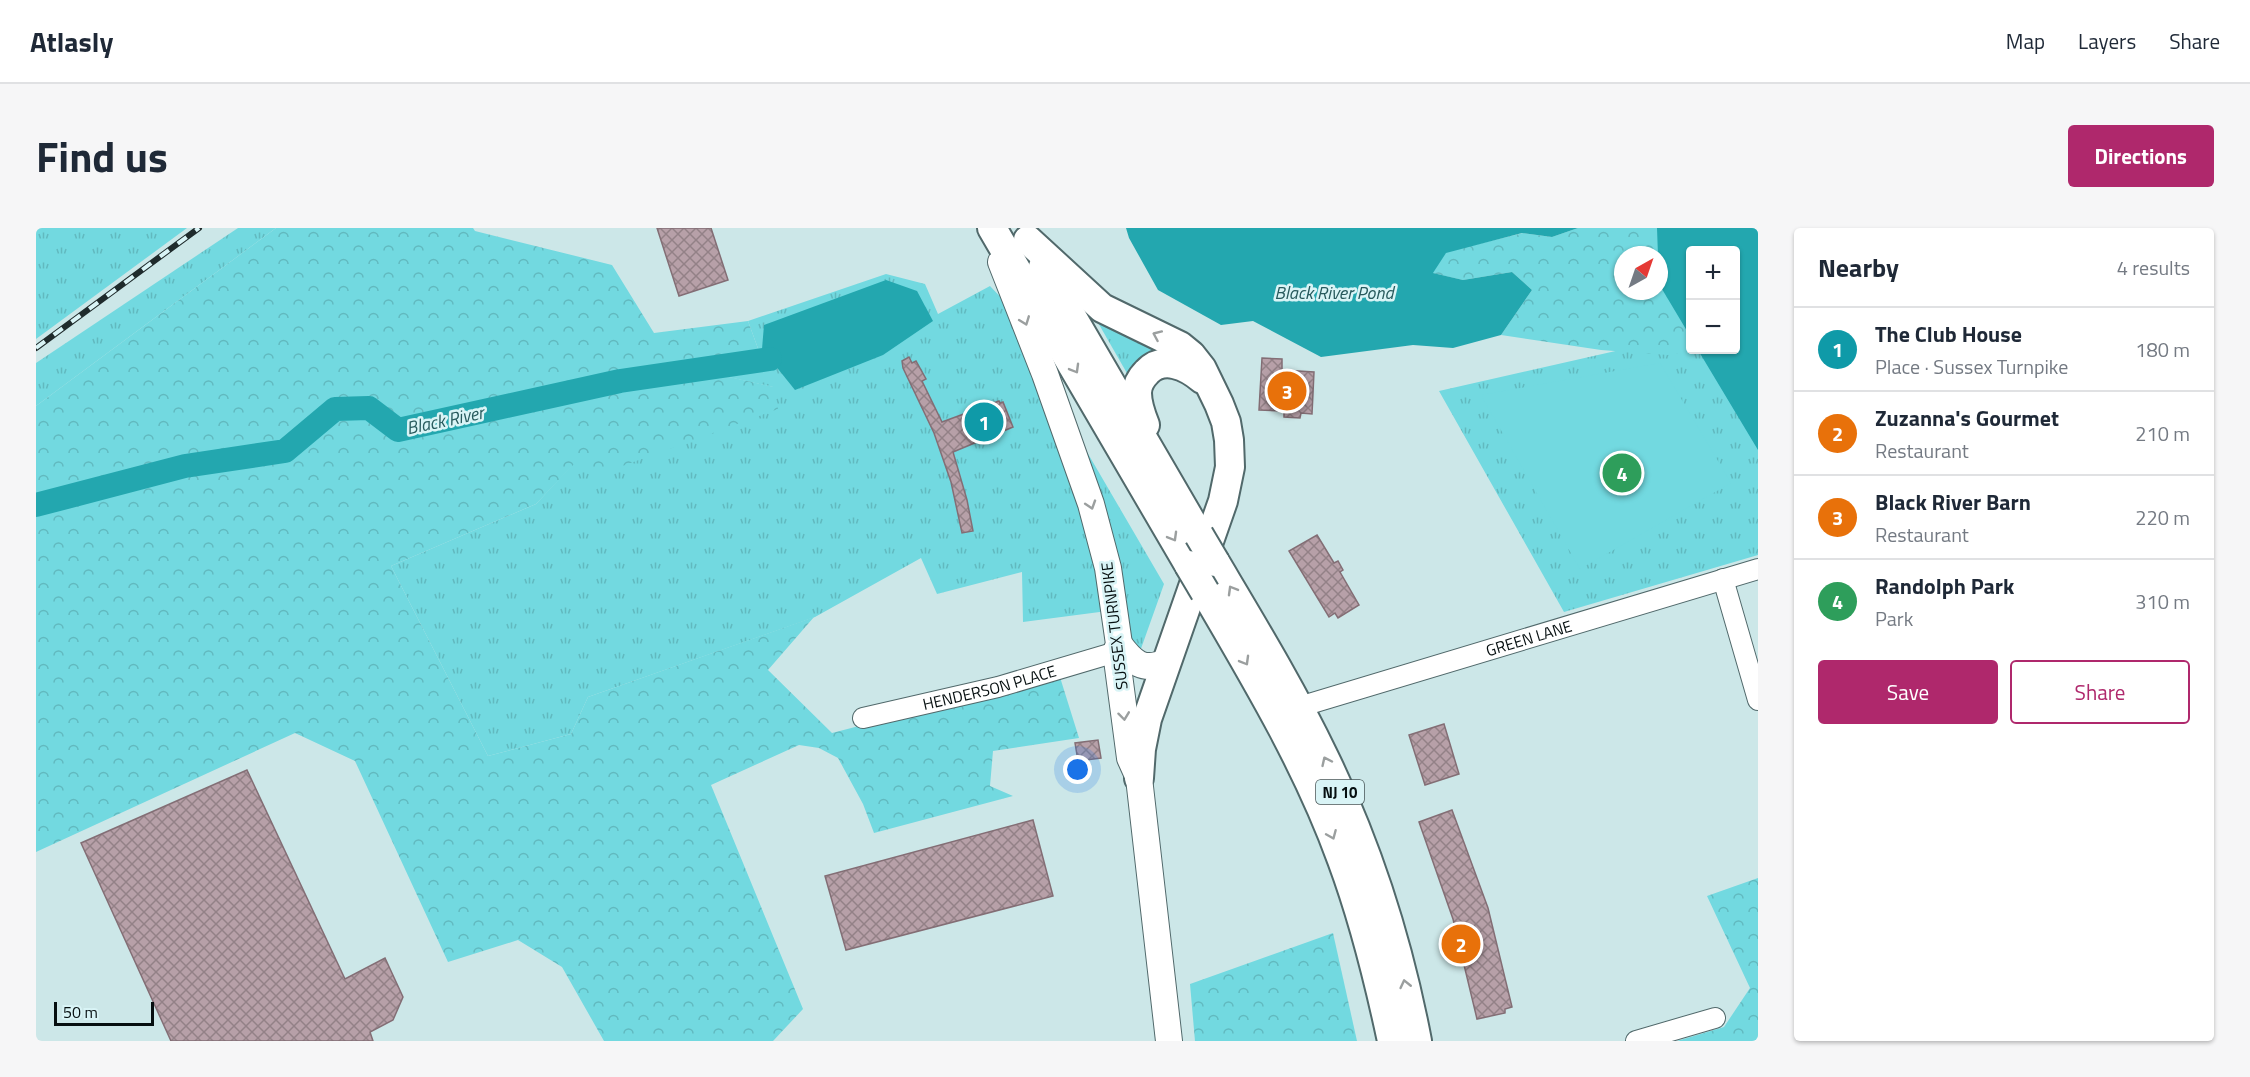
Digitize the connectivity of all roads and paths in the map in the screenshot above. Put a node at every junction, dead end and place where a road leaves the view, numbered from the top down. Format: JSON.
{"nodes":[{"id":1,"x":987,"y":228,"type":"edge"},
{"id":2,"x":992,"y":228,"type":"edge"},
{"id":3,"x":1025,"y":234,"type":"edge"},
{"id":4,"x":1212,"y":389,"type":"junction"},
{"id":5,"x":1161,"y":470,"type":"junction"},
{"id":6,"x":1202,"y":563,"type":"junction"},
{"id":7,"x":1758,"y":569,"type":"edge"},
{"id":8,"x":1723,"y":579,"type":"junction"},
{"id":9,"x":1118,"y":648,"type":"junction"},
{"id":10,"x":1166,"y":662,"type":"junction"},
{"id":11,"x":1758,"y":700,"type":"edge"},
{"id":12,"x":1299,"y":707,"type":"junction"},
{"id":13,"x":863,"y":718,"type":"dead end"},
{"id":14,"x":1139,"y":778,"type":"junction"},
{"id":15,"x":1715,"y":1018,"type":"dead end"},
{"id":16,"x":1169,"y":1041,"type":"edge"},
{"id":17,"x":1392,"y":1041,"type":"edge"},
{"id":18,"x":1417,"y":1041,"type":"edge"},
{"id":19,"x":1636,"y":1041,"type":"edge"}],
"edges":[{"from":1,"to":9,"type":"main road","name":"SUSSEX TURNPIKE","one_way":true},
{"from":2,"to":6,"type":"highway","number":"NJ 10","one_way":true},
{"from":4,"to":3,"type":"highway","one_way":true},
{"from":3,"to":5,"type":"highway","number":"NJ 10"},
{"from":4,"to":5,"type":"highway"},
{"from":4,"to":10,"type":"highway"},
{"from":5,"to":6,"type":"highway","number":"NJ 10","bridge":true},
{"from":12,"to":6,"type":"highway","number":"NJ 10","one_way":true},
{"from":6,"to":17,"type":"highway","number":"NJ 10","one_way":true,"bridge":true},
{"from":7,"to":8,"type":"street","name":"GREEN LANE"},
{"from":8,"to":11,"type":"street"},
{"from":8,"to":12,"type":"street","name":"GREEN LANE"},
{"from":9,"to":10,"type":"main road"},
{"from":9,"to":13,"type":"street","name":"HENDERSON PLACE"},
{"from":9,"to":14,"type":"main road","name":"SUSSEX TURNPIKE","one_way":true},
{"from":10,"to":14,"type":"highway"},
{"from":18,"to":12,"type":"highway","number":"NJ 10","one_way":true},
{"from":14,"to":16,"type":"main road","name":"SUSSEX TURNPIKE"},
{"from":15,"to":19,"type":"street"}]}
